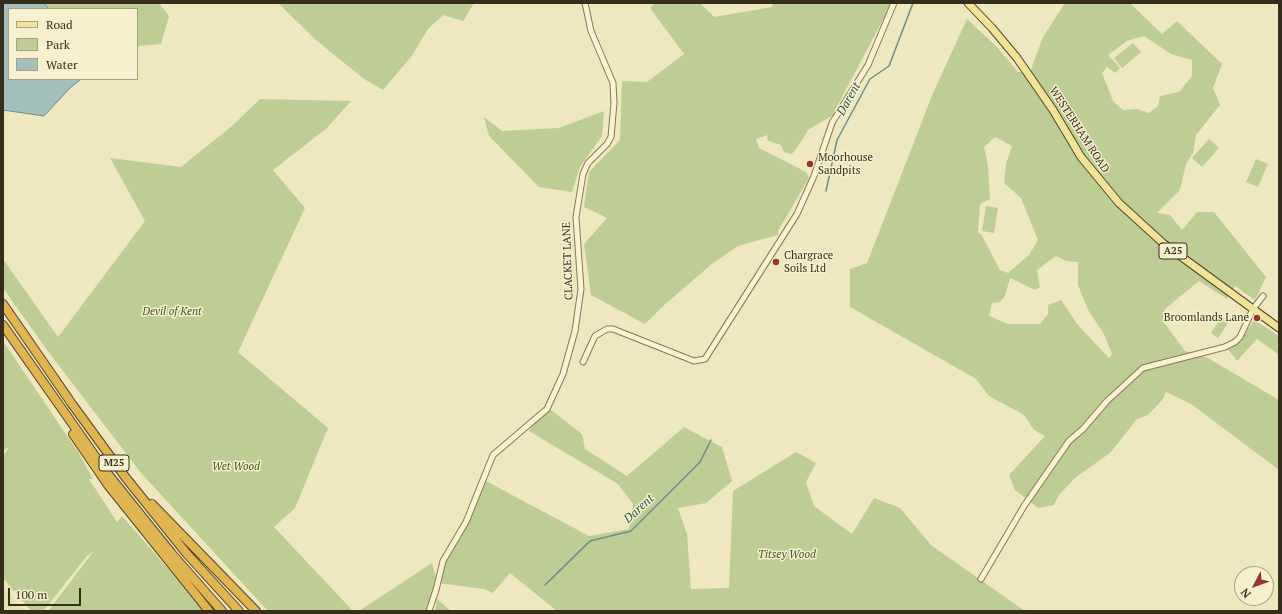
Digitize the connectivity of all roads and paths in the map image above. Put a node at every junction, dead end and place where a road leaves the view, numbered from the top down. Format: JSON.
{"nodes":[{"id":1,"x":585,"y":3,"type":"edge"},
{"id":2,"x":894,"y":3,"type":"edge"},
{"id":3,"x":968,"y":3,"type":"edge"},
{"id":4,"x":1263,"y":296,"type":"dead end"},
{"id":5,"x":3,"y":304,"type":"edge"},
{"id":6,"x":1253,"y":309,"type":"junction"},
{"id":7,"x":3,"y":325,"type":"edge"},
{"id":8,"x":1279,"y":328,"type":"edge"},
{"id":9,"x":583,"y":362,"type":"dead end"},
{"id":10,"x":62,"y":410,"type":"junction"},
{"id":11,"x":126,"y":478,"type":"junction"},
{"id":12,"x":981,"y":579,"type":"dead end"},
{"id":13,"x":209,"y":611,"type":"edge"},
{"id":14,"x":222,"y":611,"type":"edge"},
{"id":15,"x":239,"y":611,"type":"edge"},
{"id":16,"x":256,"y":611,"type":"edge"},
{"id":17,"x":429,"y":611,"type":"edge"}],
"edges":[{"from":1,"to":17,"type":"street","name":"CLACKET LANE"},
{"from":2,"to":9,"type":"street"},
{"from":3,"to":6,"type":"main road","name":"WESTERHAM ROAD","number":"A25"},
{"from":4,"to":6,"type":"street"},
{"from":5,"to":11,"type":"highway","number":"M25"},
{"from":6,"to":8,"type":"main road","name":"WESTERHAM ROAD","number":"A25"},
{"from":6,"to":12,"type":"street"},
{"from":7,"to":10,"type":"highway","number":"M25"},
{"from":10,"to":13,"type":"highway","number":"M25"},
{"from":10,"to":14,"type":"highway","number":"M25"},
{"from":11,"to":15,"type":"highway","number":"M25"},
{"from":11,"to":16,"type":"highway","number":"M25"}]}
